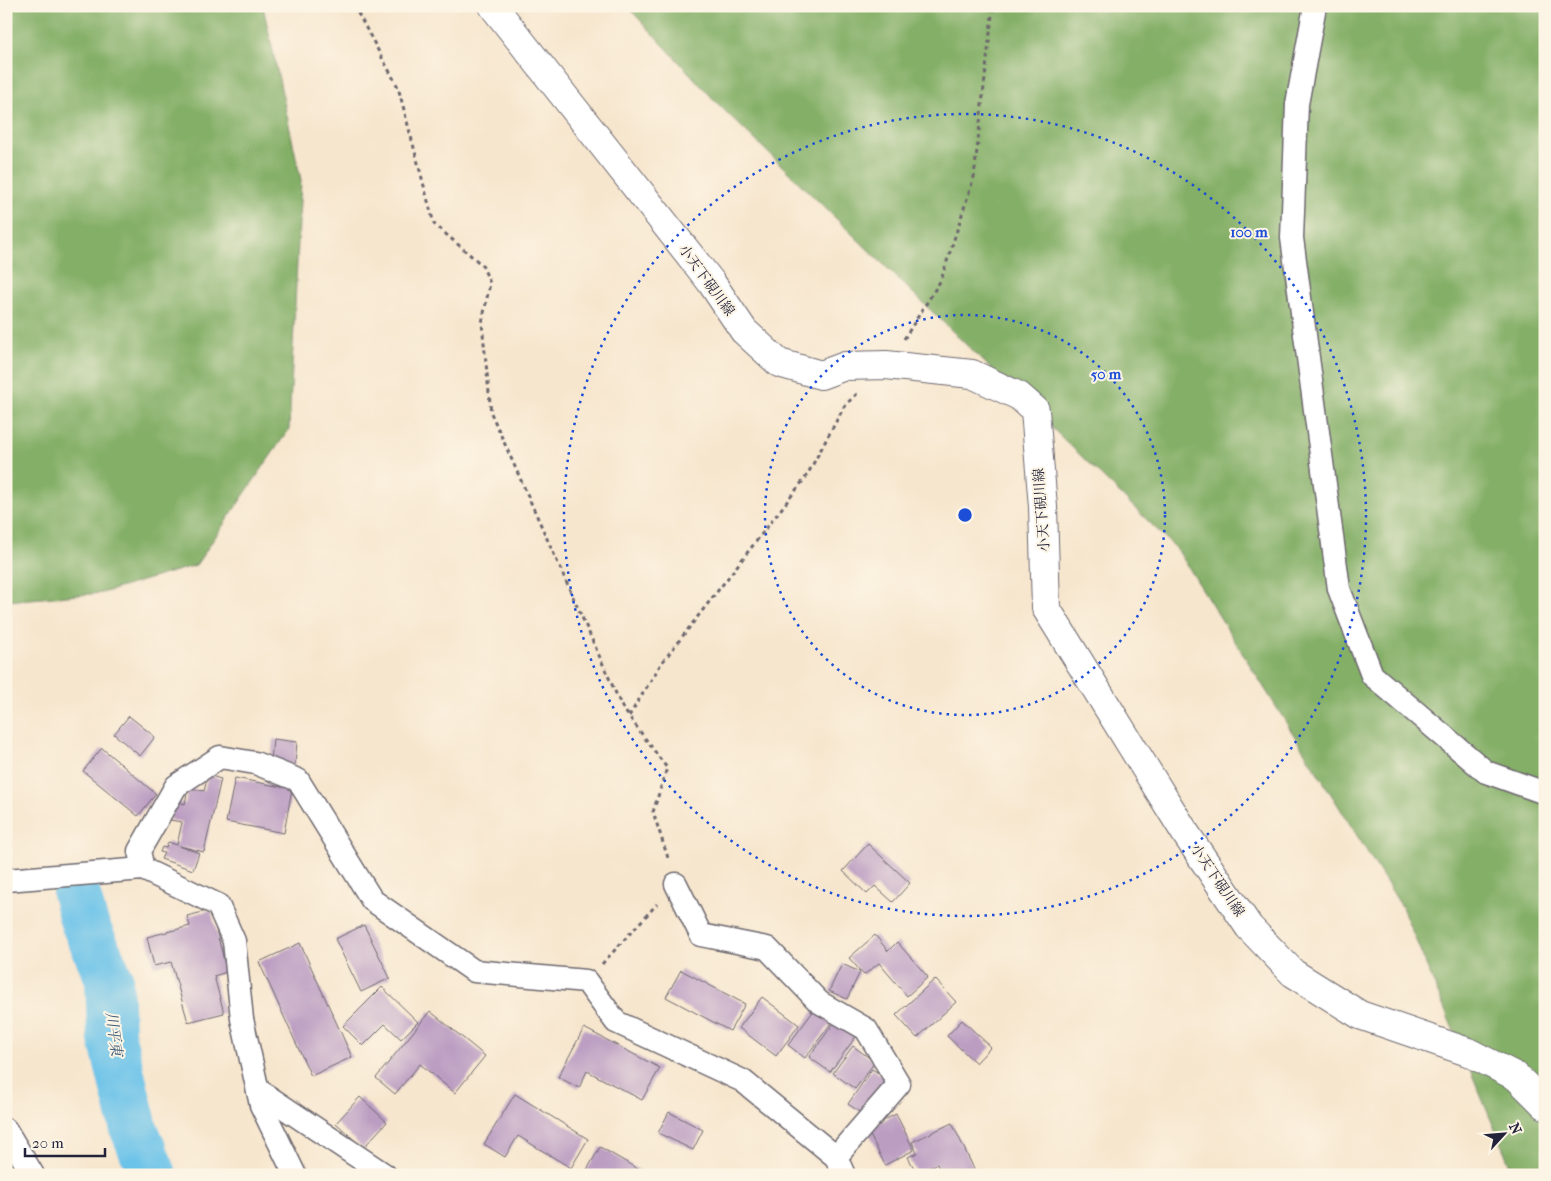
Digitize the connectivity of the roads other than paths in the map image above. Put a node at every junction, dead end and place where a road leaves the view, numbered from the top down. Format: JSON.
{"nodes":[{"id":1,"x":493,"y":6,"type":"edge"},
{"id":2,"x":1315,"y":6,"type":"edge"},
{"id":3,"x":1545,"y":793,"type":"edge"},
{"id":4,"x":143,"y":869,"type":"junction"},
{"id":5,"x":6,"y":880,"type":"edge"},
{"id":6,"x":676,"y":884,"type":"road end"},
{"id":7,"x":258,"y":1090,"type":"junction"},
{"id":8,"x":1545,"y":1105,"type":"edge"},
{"id":9,"x":6,"y":1130,"type":"edge"},
{"id":10,"x":840,"y":1166,"type":"edge"},
{"id":11,"x":32,"y":1175,"type":"edge"},
{"id":12,"x":295,"y":1175,"type":"edge"},
{"id":13,"x":386,"y":1175,"type":"edge"}],
"edges":[{"from":1,"to":8,"type":"main road","name":"小天下硯川線"},
{"from":2,"to":3,"type":"street"},
{"from":4,"to":5,"type":"street"},
{"from":4,"to":7,"type":"street"},
{"from":4,"to":10,"type":"street"},
{"from":6,"to":10,"type":"street"},
{"from":7,"to":12,"type":"street"},
{"from":7,"to":13,"type":"street"},
{"from":9,"to":11,"type":"street"}]}
